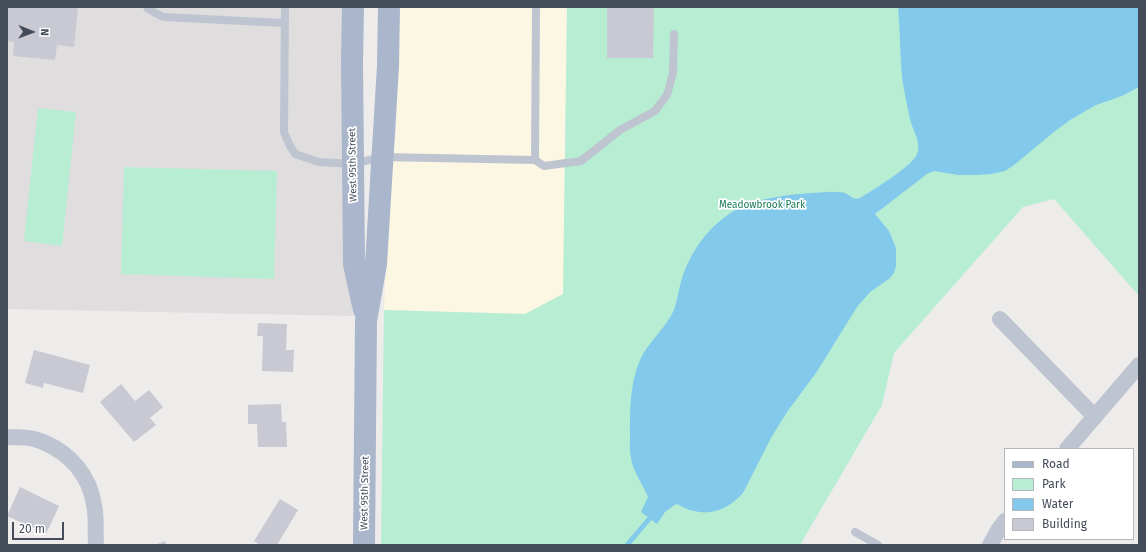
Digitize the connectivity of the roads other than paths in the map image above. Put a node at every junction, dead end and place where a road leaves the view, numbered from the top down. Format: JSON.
{"nodes":[{"id":1,"x":147,"y":7,"type":"edge"},
{"id":2,"x":285,"y":7,"type":"edge"},
{"id":3,"x":353,"y":7,"type":"edge"},
{"id":4,"x":389,"y":7,"type":"edge"},
{"id":5,"x":536,"y":7,"type":"edge"},
{"id":6,"x":284,"y":23,"type":"junction"},
{"id":7,"x":674,"y":34,"type":"dead end"},
{"id":8,"x":382,"y":157,"type":"junction"},
{"id":9,"x":535,"y":160,"type":"junction"},
{"id":10,"x":353,"y":164,"type":"junction"},
{"id":11,"x":1000,"y":320,"type":"dead end"},
{"id":12,"x":366,"y":321,"type":"junction"},
{"id":13,"x":1139,"y":364,"type":"edge"},
{"id":14,"x":1095,"y":417,"type":"junction"},
{"id":15,"x":7,"y":437,"type":"edge"},
{"id":16,"x":1068,"y":448,"type":"edge"},
{"id":17,"x":1004,"y":522,"type":"edge"},
{"id":18,"x":855,"y":532,"type":"dead end"},
{"id":19,"x":96,"y":545,"type":"edge"},
{"id":20,"x":364,"y":545,"type":"edge"},
{"id":21,"x":878,"y":545,"type":"edge"},
{"id":22,"x":990,"y":545,"type":"edge"}],
"edges":[{"from":1,"to":6,"type":"lane"},
{"from":2,"to":6,"type":"lane"},
{"from":3,"to":10,"type":"main road","name":"West 95th Street"},
{"from":4,"to":8,"type":"main road","name":"West 95th Street"},
{"from":5,"to":9,"type":"lane"},
{"from":6,"to":10,"type":"lane"},
{"from":7,"to":9,"type":"lane"},
{"from":8,"to":9,"type":"lane"},
{"from":8,"to":10,"type":"lane"},
{"from":8,"to":12,"type":"main road","name":"West 95th Street"},
{"from":10,"to":12,"type":"main road","name":"West 95th Street"},
{"from":11,"to":14,"type":"street"},
{"from":12,"to":20,"type":"main road","name":"West 95th Street"},
{"from":13,"to":14,"type":"street"},
{"from":14,"to":16,"type":"street"},
{"from":15,"to":19,"type":"street"},
{"from":17,"to":22,"type":"street"},
{"from":18,"to":21,"type":"lane"}]}
